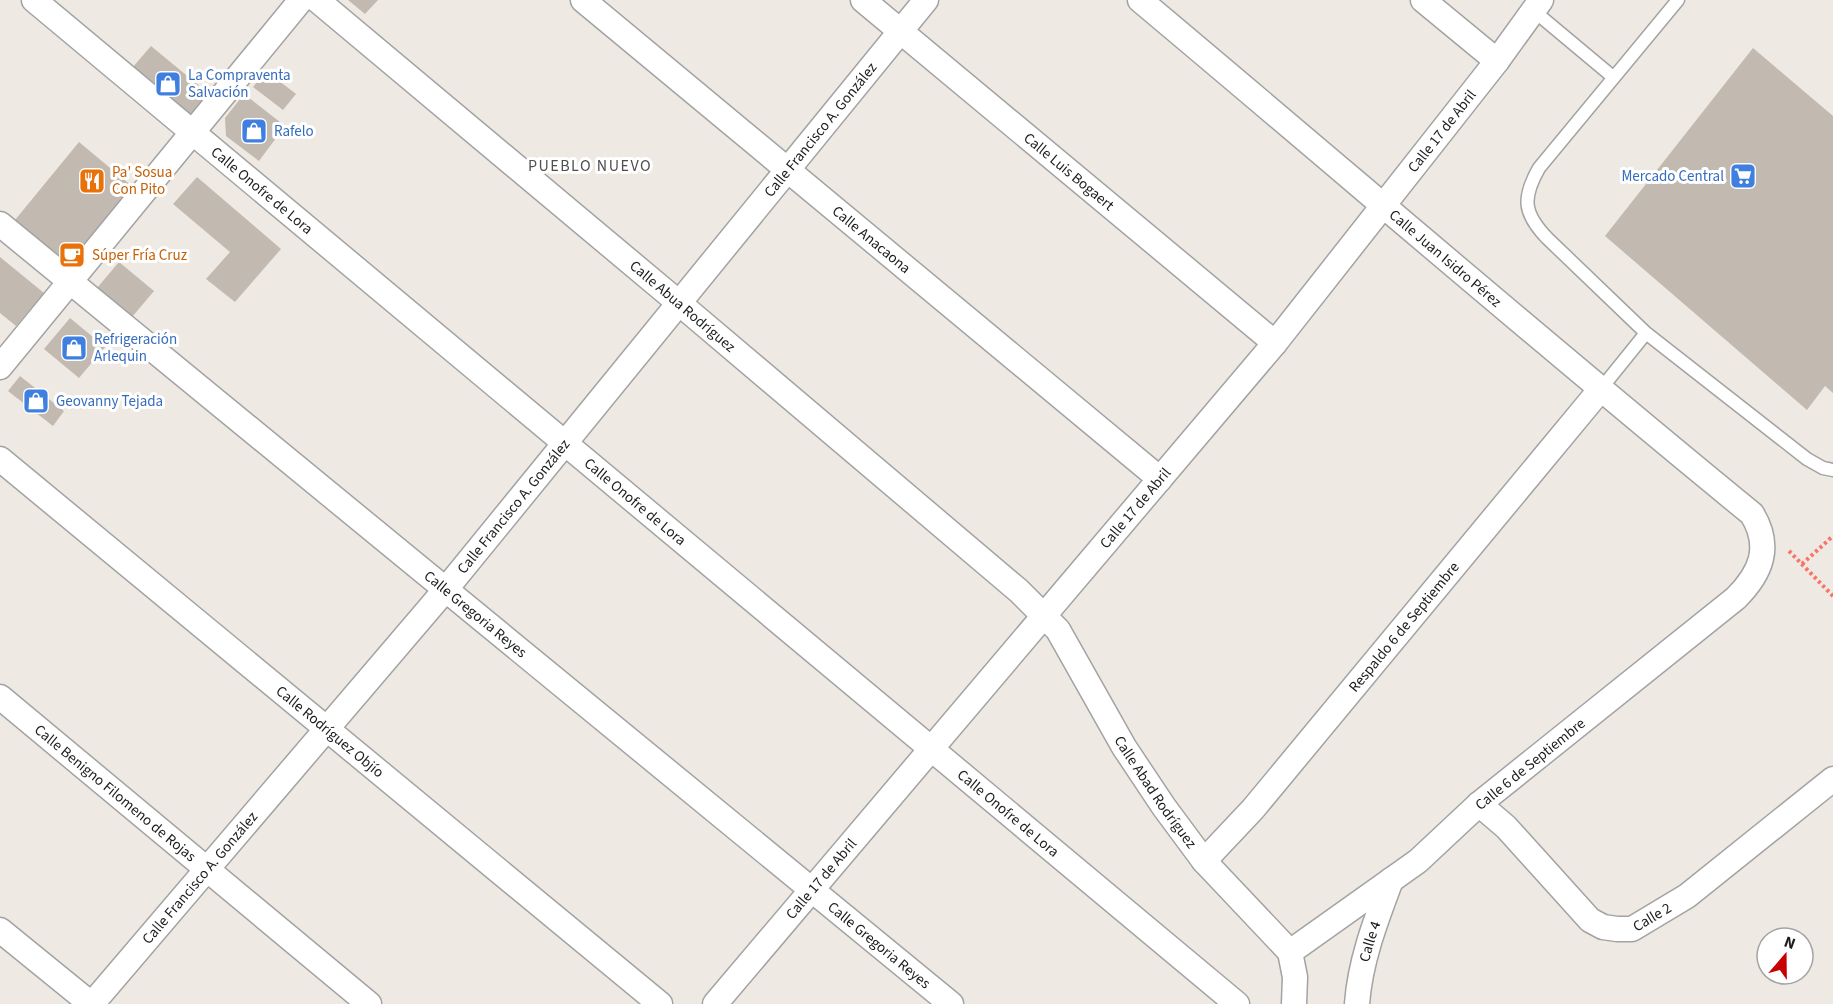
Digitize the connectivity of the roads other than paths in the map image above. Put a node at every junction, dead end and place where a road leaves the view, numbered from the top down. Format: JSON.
{"nodes":[{"id":1,"x":34,"y":0,"type":"edge"},
{"id":2,"x":301,"y":0,"type":"edge"},
{"id":3,"x":317,"y":0,"type":"edge"},
{"id":4,"x":584,"y":0,"type":"edge"},
{"id":5,"x":863,"y":0,"type":"edge"},
{"id":6,"x":926,"y":0,"type":"edge"},
{"id":7,"x":1140,"y":0,"type":"edge"},
{"id":8,"x":1423,"y":0,"type":"edge"},
{"id":9,"x":1678,"y":0,"type":"edge"},
{"id":10,"x":1537,"y":5,"type":"edge"},
{"id":11,"x":901,"y":31,"type":"junction"},
{"id":12,"x":1497,"y":61,"type":"junction"},
{"id":13,"x":1613,"y":77,"type":"junction"},
{"id":14,"x":192,"y":132,"type":"junction"},
{"id":15,"x":787,"y":171,"type":"junction"},
{"id":16,"x":1384,"y":205,"type":"junction"},
{"id":17,"x":0,"y":224,"type":"edge"},
{"id":18,"x":70,"y":282,"type":"junction"},
{"id":19,"x":679,"y":303,"type":"junction"},
{"id":20,"x":1647,"y":333,"type":"junction"},
{"id":21,"x":1275,"y":343,"type":"junction"},
{"id":22,"x":0,"y":367,"type":"edge"},
{"id":23,"x":1600,"y":390,"type":"junction"},
{"id":24,"x":565,"y":443,"type":"junction"},
{"id":25,"x":0,"y":459,"type":"edge"},
{"id":26,"x":1833,"y":470,"type":"edge"},
{"id":27,"x":1160,"y":479,"type":"junction"},
{"id":28,"x":1752,"y":514,"type":"joint"},
{"id":29,"x":446,"y":589,"type":"junction"},
{"id":30,"x":1045,"y":615,"type":"junction"},
{"id":31,"x":0,"y":697,"type":"edge"},
{"id":32,"x":326,"y":729,"type":"junction"},
{"id":33,"x":930,"y":748,"type":"junction"},
{"id":34,"x":1833,"y":779,"type":"edge"},
{"id":35,"x":1479,"y":804,"type":"junction"},
{"id":36,"x":1204,"y":861,"type":"junction"},
{"id":37,"x":207,"y":870,"type":"junction"},
{"id":38,"x":1391,"y":880,"type":"junction"},
{"id":39,"x":811,"y":889,"type":"junction"},
{"id":40,"x":0,"y":930,"type":"edge"},
{"id":41,"x":1290,"y":952,"type":"junction"},
{"id":42,"x":91,"y":1004,"type":"edge"},
{"id":43,"x":369,"y":1004,"type":"edge"},
{"id":44,"x":660,"y":1004,"type":"edge"},
{"id":45,"x":715,"y":1004,"type":"edge"},
{"id":46,"x":951,"y":1004,"type":"edge"},
{"id":47,"x":1237,"y":1004,"type":"edge"},
{"id":48,"x":1294,"y":1004,"type":"edge"},
{"id":49,"x":1357,"y":1004,"type":"edge"}],
"edges":[{"from":1,"to":14,"type":"street","name":"Calle Onofre de Lora"},
{"from":2,"to":14,"type":"street"},
{"from":3,"to":19,"type":"street","name":"Calle Abua Rodríguez"},
{"from":4,"to":15,"type":"street","name":"Calle Anacaona"},
{"from":5,"to":11,"type":"street","name":"Calle Luis Bogaert"},
{"from":6,"to":11,"type":"street","name":"Calle Francisco A. González"},
{"from":7,"to":16,"type":"street","name":"Calle Juan Isidro Pérez"},
{"from":8,"to":12,"type":"street"},
{"from":9,"to":13,"type":"lane"},
{"from":10,"to":12,"type":"street","name":"Calle 17 de Abril"},
{"from":10,"to":13,"type":"lane"},
{"from":11,"to":15,"type":"street","name":"Calle Francisco A. González"},
{"from":11,"to":21,"type":"street","name":"Calle Luis Bogaert"},
{"from":12,"to":16,"type":"street","name":"Calle 17 de Abril"},
{"from":13,"to":20,"type":"lane"},
{"from":14,"to":18,"type":"street"},
{"from":14,"to":24,"type":"street","name":"Calle Onofre de Lora"},
{"from":15,"to":19,"type":"street","name":"Calle Francisco A. González"},
{"from":15,"to":27,"type":"street","name":"Calle Anacaona"},
{"from":16,"to":21,"type":"street","name":"Calle 17 de Abril"},
{"from":16,"to":23,"type":"street","name":"Calle Juan Isidro Pérez"},
{"from":17,"to":18,"type":"street","name":"Calle Gregoria Reyes"},
{"from":18,"to":22,"type":"street"},
{"from":18,"to":29,"type":"street","name":"Calle Gregoria Reyes"},
{"from":19,"to":24,"type":"street","name":"Calle Francisco A. González"},
{"from":19,"to":30,"type":"street","name":"Calle Abua Rodríguez"},
{"from":20,"to":23,"type":"lane"},
{"from":20,"to":26,"type":"lane"},
{"from":21,"to":27,"type":"street","name":"Calle 17 de Abril"},
{"from":23,"to":28,"type":"street","name":"Calle Juan Isidro Pérez"},
{"from":23,"to":36,"type":"street","name":"Respaldo 6 de Septiembre"},
{"from":24,"to":29,"type":"street","name":"Calle Francisco A. González"},
{"from":24,"to":33,"type":"street","name":"Calle Onofre de Lora"},
{"from":25,"to":32,"type":"street","name":"Calle Rodríguez Objío"},
{"from":27,"to":30,"type":"street","name":"Calle 17 de Abril"},
{"from":28,"to":35,"type":"street","name":"Calle 6 de Septiembre"},
{"from":29,"to":32,"type":"street","name":"Calle Francisco A. González"},
{"from":29,"to":39,"type":"street","name":"Calle Gregoria Reyes"},
{"from":30,"to":33,"type":"street","name":"Calle 17 de Abril"},
{"from":30,"to":36,"type":"street","name":"Calle Abad Rodríguez"},
{"from":31,"to":37,"type":"street","name":"Calle Benigno Filomeno de Rojas"},
{"from":32,"to":37,"type":"street","name":"Calle Francisco A. González"},
{"from":32,"to":44,"type":"street","name":"Calle Rodríguez Objío"},
{"from":33,"to":39,"type":"street","name":"Calle 17 de Abril"},
{"from":33,"to":47,"type":"street","name":"Calle Onofre de Lora"},
{"from":34,"to":35,"type":"street","name":"Calle 2"},
{"from":35,"to":38,"type":"street","name":"Calle 6 de Septiembre"},
{"from":36,"to":41,"type":"street","name":"Calle Abad Rodríguez"},
{"from":37,"to":42,"type":"street","name":"Calle Francisco A. González"},
{"from":37,"to":43,"type":"street","name":"Calle Benigno Filomeno de Rojas"},
{"from":38,"to":41,"type":"street","name":"Calle 6 de Septiembre"},
{"from":38,"to":49,"type":"street","name":"Calle 4"},
{"from":39,"to":45,"type":"street","name":"Calle 17 de Abril"},
{"from":39,"to":46,"type":"street","name":"Calle Gregoria Reyes"},
{"from":40,"to":42,"type":"street"},
{"from":41,"to":48,"type":"street"}]}
